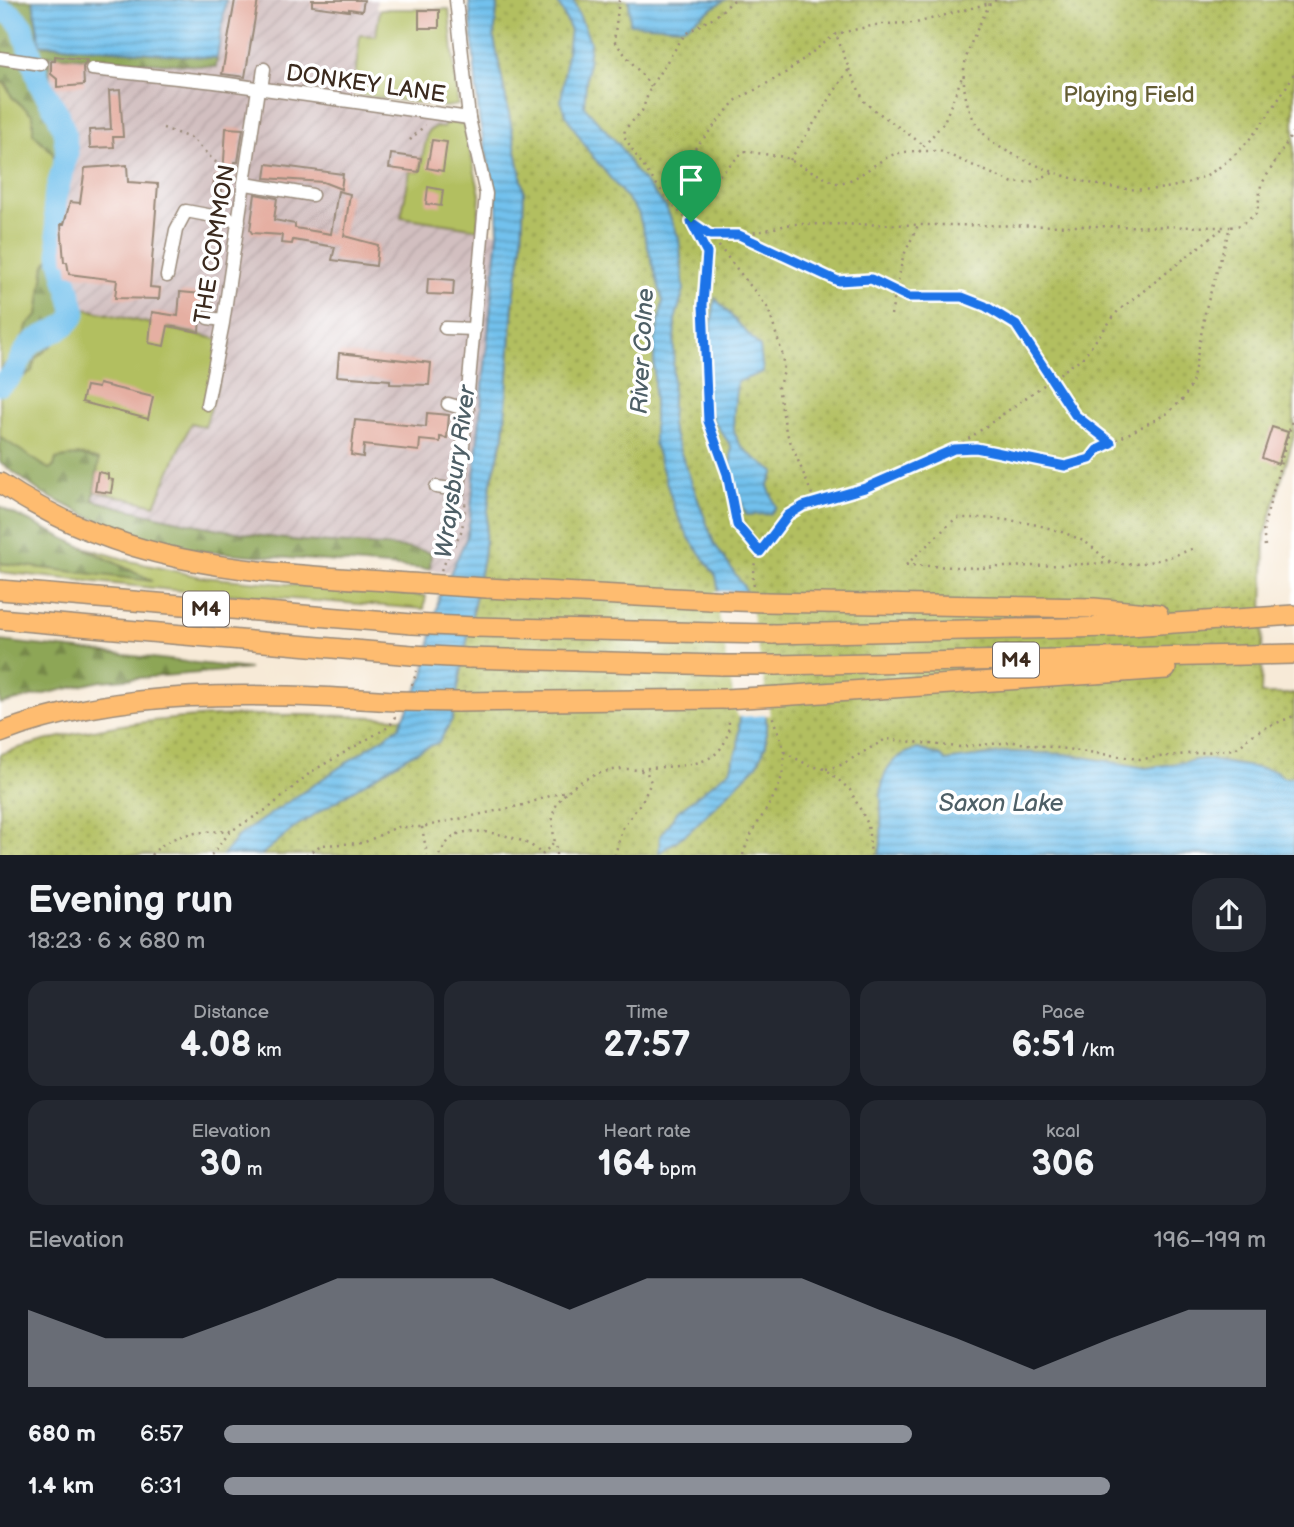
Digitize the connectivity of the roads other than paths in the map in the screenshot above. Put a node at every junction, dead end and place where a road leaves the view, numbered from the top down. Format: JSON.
{"nodes":[{"id":1,"x":456,"y":0,"type":"edge"},
{"id":2,"x":0,"y":58,"type":"edge"},
{"id":3,"x":34,"y":63,"type":"dead end"},
{"id":4,"x":92,"y":69,"type":"dead end"},
{"id":5,"x":264,"y":69,"type":"dead end"},
{"id":6,"x":260,"y":89,"type":"junction"},
{"id":7,"x":469,"y":118,"type":"junction"},
{"id":8,"x":246,"y":179,"type":"junction"},
{"id":9,"x":312,"y":195,"type":"dead end"},
{"id":10,"x":239,"y":221,"type":"junction"},
{"id":11,"x":167,"y":276,"type":"dead end"},
{"id":12,"x":208,"y":317,"type":"dead end"},
{"id":13,"x":223,"y":320,"type":"junction"},
{"id":14,"x":445,"y":328,"type":"dead end"},
{"id":15,"x":475,"y":329,"type":"junction"},
{"id":16,"x":207,"y":404,"type":"dead end"},
{"id":17,"x":448,"y":404,"type":"dead end"},
{"id":18,"x":468,"y":410,"type":"junction"},
{"id":19,"x":0,"y":483,"type":"edge"},
{"id":20,"x":436,"y":487,"type":"dead end"},
{"id":21,"x":0,"y":590,"type":"edge"},
{"id":22,"x":1294,"y":615,"type":"edge"},
{"id":23,"x":0,"y":619,"type":"edge"},
{"id":24,"x":1209,"y":619,"type":"junction"},
{"id":25,"x":1294,"y":654,"type":"edge"},
{"id":26,"x":1257,"y":655,"type":"junction"},
{"id":27,"x":0,"y":733,"type":"edge"}],
"edges":[{"from":1,"to":7,"type":"street"},
{"from":2,"to":3,"type":"street"},
{"from":4,"to":6,"type":"street","name":"DONKEY LANE"},
{"from":5,"to":6,"type":"street","name":"THE COMMON"},
{"from":6,"to":7,"type":"street","name":"DONKEY LANE"},
{"from":6,"to":8,"type":"street","name":"THE COMMON"},
{"from":7,"to":15,"type":"street"},
{"from":8,"to":9,"type":"street"},
{"from":8,"to":10,"type":"street","name":"THE COMMON"},
{"from":10,"to":11,"type":"street"},
{"from":10,"to":13,"type":"street","name":"THE COMMON"},
{"from":12,"to":13,"type":"street"},
{"from":13,"to":16,"type":"street","name":"THE COMMON"},
{"from":14,"to":15,"type":"street"},
{"from":15,"to":18,"type":"street"},
{"from":17,"to":18,"type":"street"},
{"from":18,"to":20,"type":"street"},
{"from":19,"to":24,"type":"highway","bridge":true},
{"from":21,"to":24,"type":"highway","number":"M4","bridge":true},
{"from":22,"to":24,"type":"highway","number":"M4"},
{"from":23,"to":26,"type":"highway","number":"M4","bridge":true},
{"from":25,"to":26,"type":"highway","number":"M4"},
{"from":26,"to":27,"type":"highway","bridge":true}]}
